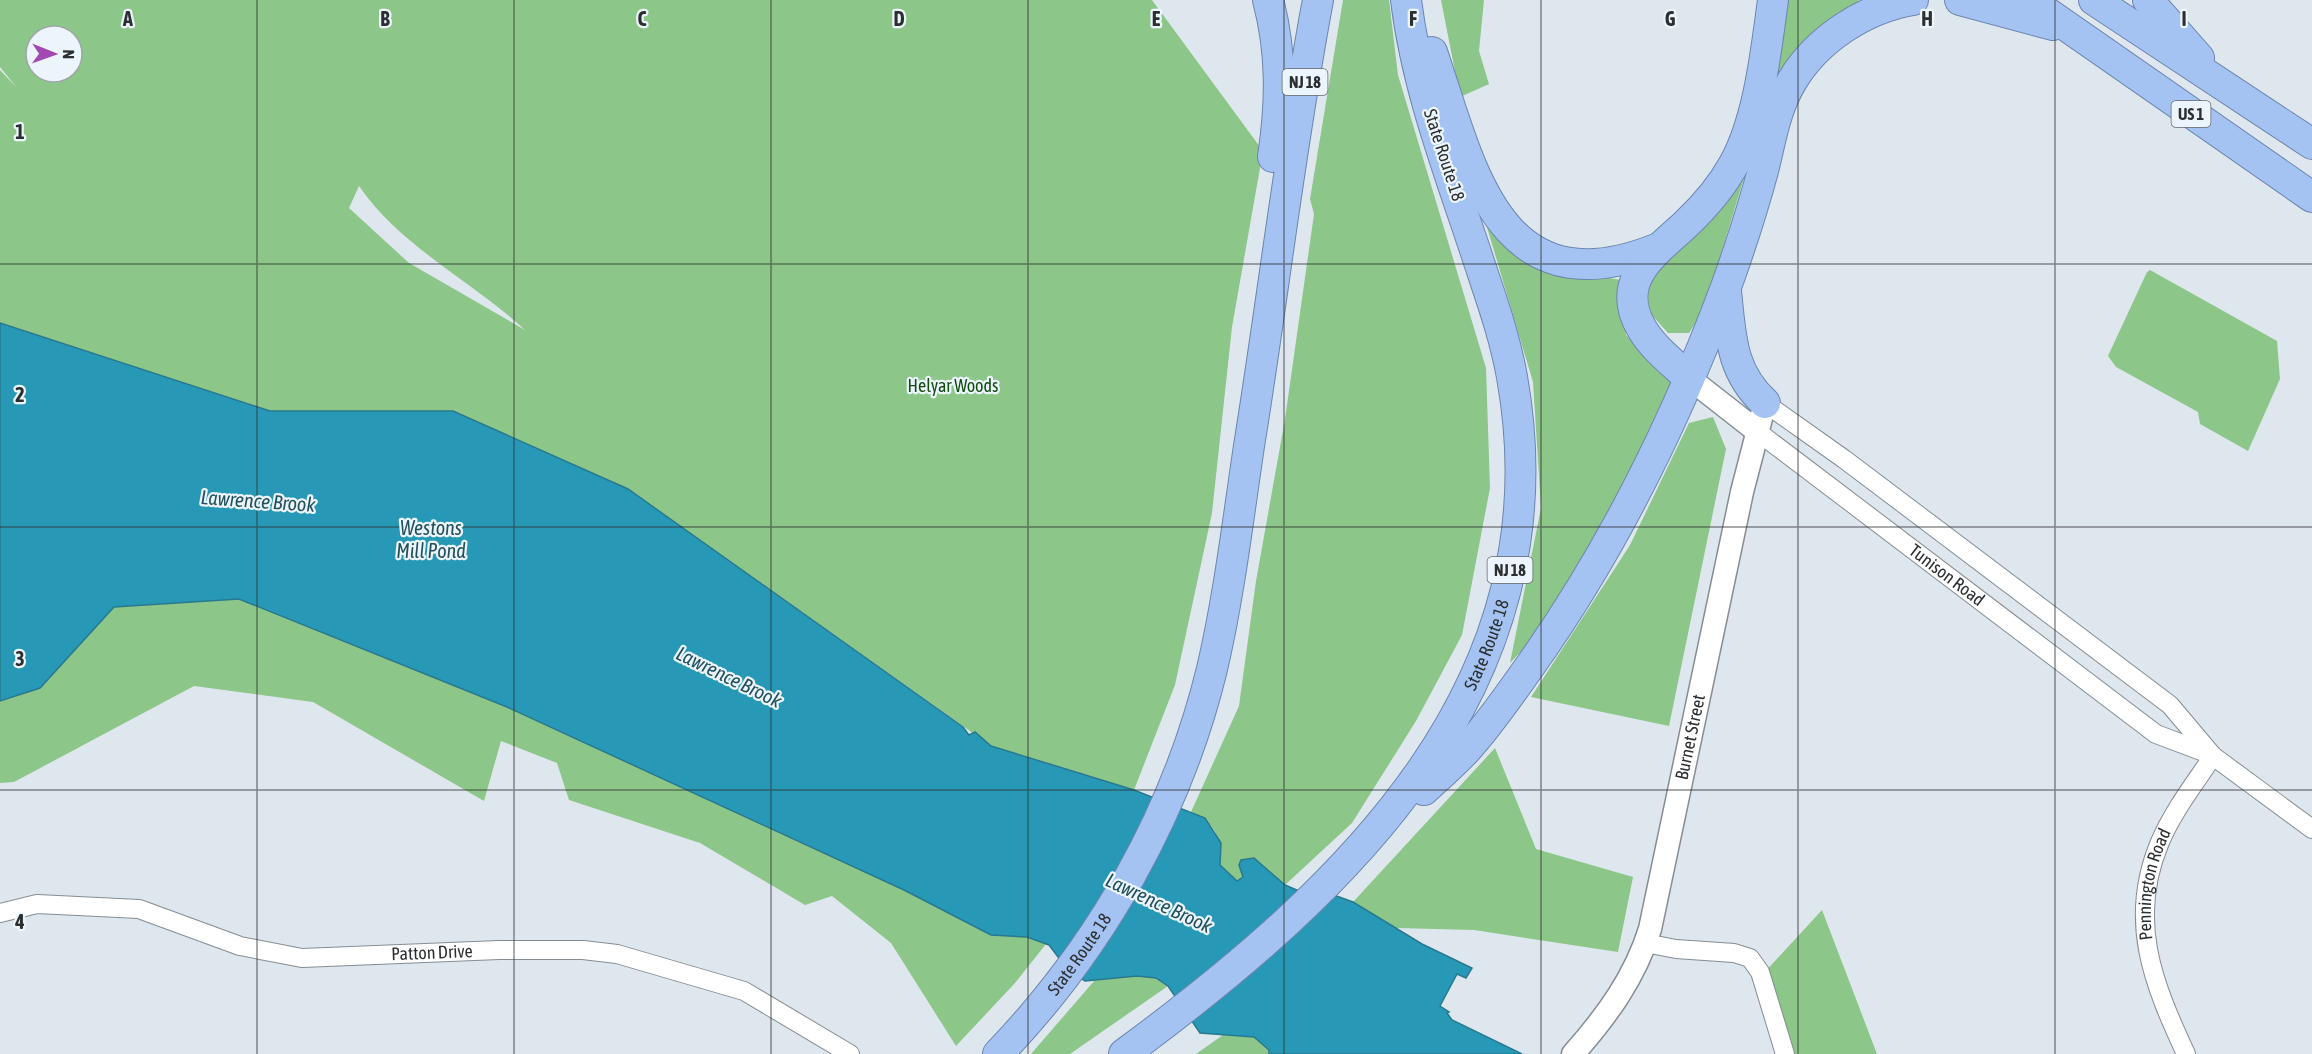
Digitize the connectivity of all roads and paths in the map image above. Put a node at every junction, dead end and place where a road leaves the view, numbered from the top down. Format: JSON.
{"nodes":[{"id":1,"x":1268,"y":0,"type":"edge"},
{"id":2,"x":1318,"y":0,"type":"edge"},
{"id":3,"x":1406,"y":0,"type":"edge"},
{"id":4,"x":1413,"y":0,"type":"edge"},
{"id":5,"x":1773,"y":0,"type":"edge"},
{"id":6,"x":1913,"y":0,"type":"edge"},
{"id":7,"x":1960,"y":0,"type":"edge"},
{"id":8,"x":2029,"y":0,"type":"edge"},
{"id":9,"x":2094,"y":0,"type":"edge"},
{"id":10,"x":2148,"y":0,"type":"edge"},
{"id":11,"x":1873,"y":6,"type":"edge"},
{"id":12,"x":2071,"y":30,"type":"junction"},
{"id":13,"x":2221,"y":82,"type":"junction"},
{"id":14,"x":2312,"y":144,"type":"edge"},
{"id":15,"x":2312,"y":197,"type":"edge"},
{"id":16,"x":1281,"y":240,"type":"junction"},
{"id":17,"x":1656,"y":249,"type":"junction"},
{"id":18,"x":1726,"y":286,"type":"junction"},
{"id":19,"x":1689,"y":378,"type":"junction"},
{"id":20,"x":1765,"y":403,"type":"junction"},
{"id":21,"x":1758,"y":432,"type":"junction"},
{"id":22,"x":1957,"y":544,"type":"junction"},
{"id":23,"x":1939,"y":569,"type":"junction"},
{"id":24,"x":2213,"y":756,"type":"junction"},
{"id":25,"x":2312,"y":829,"type":"edge"},
{"id":26,"x":1367,"y":843,"type":"junction"},
{"id":27,"x":0,"y":913,"type":"edge"},
{"id":28,"x":1646,"y":943,"type":"junction"},
{"id":29,"x":1131,"y":1049,"type":"edge"},
{"id":30,"x":850,"y":1054,"type":"edge"},
{"id":31,"x":998,"y":1054,"type":"edge"},
{"id":32,"x":1573,"y":1054,"type":"edge"},
{"id":33,"x":1785,"y":1054,"type":"edge"},
{"id":34,"x":2186,"y":1054,"type":"edge"}],
"edges":[{"from":1,"to":16,"type":"highway"},
{"from":2,"to":16,"type":"highway","name":"State Route 18","number":"NJ 18"},
{"from":3,"to":26,"type":"highway","name":"State Route 18","number":"NJ 18"},
{"from":4,"to":17,"type":"highway"},
{"from":5,"to":17,"type":"highway"},
{"from":6,"to":11,"type":"highway"},
{"from":7,"to":12,"type":"highway"},
{"from":8,"to":12,"type":"highway","number":"US 1"},
{"from":9,"to":13,"type":"highway","number":"US 1"},
{"from":10,"to":13,"type":"highway"},
{"from":11,"to":18,"type":"highway"},
{"from":12,"to":15,"type":"highway","number":"US 1"},
{"from":13,"to":14,"type":"highway","number":"US 1"},
{"from":16,"to":31,"type":"highway","name":"State Route 18","number":"NJ 18"},
{"from":17,"to":19,"type":"highway"},
{"from":18,"to":19,"type":"highway"},
{"from":18,"to":20,"type":"highway"},
{"from":19,"to":21,"type":"street","name":"Tunison Road"},
{"from":19,"to":26,"type":"highway"},
{"from":20,"to":21,"type":"street","name":"Burnet Street"},
{"from":20,"to":22,"type":"street","name":"Tunison Road"},
{"from":21,"to":23,"type":"street","name":"Tunison Road"},
{"from":21,"to":28,"type":"street","name":"Burnet Street"},
{"from":22,"to":23,"type":"street"},
{"from":22,"to":24,"type":"street","name":"Tunison Road"},
{"from":23,"to":24,"type":"street","name":"Tunison Road"},
{"from":24,"to":25,"type":"street","name":"Tunison Road"},
{"from":24,"to":34,"type":"street","name":"Pennington Road"},
{"from":26,"to":29,"type":"highway","name":"State Route 18","number":"NJ 18"},
{"from":27,"to":30,"type":"street","name":"Patton Drive"},
{"from":28,"to":32,"type":"street","name":"Burnet Street"},
{"from":28,"to":33,"type":"street"}]}
